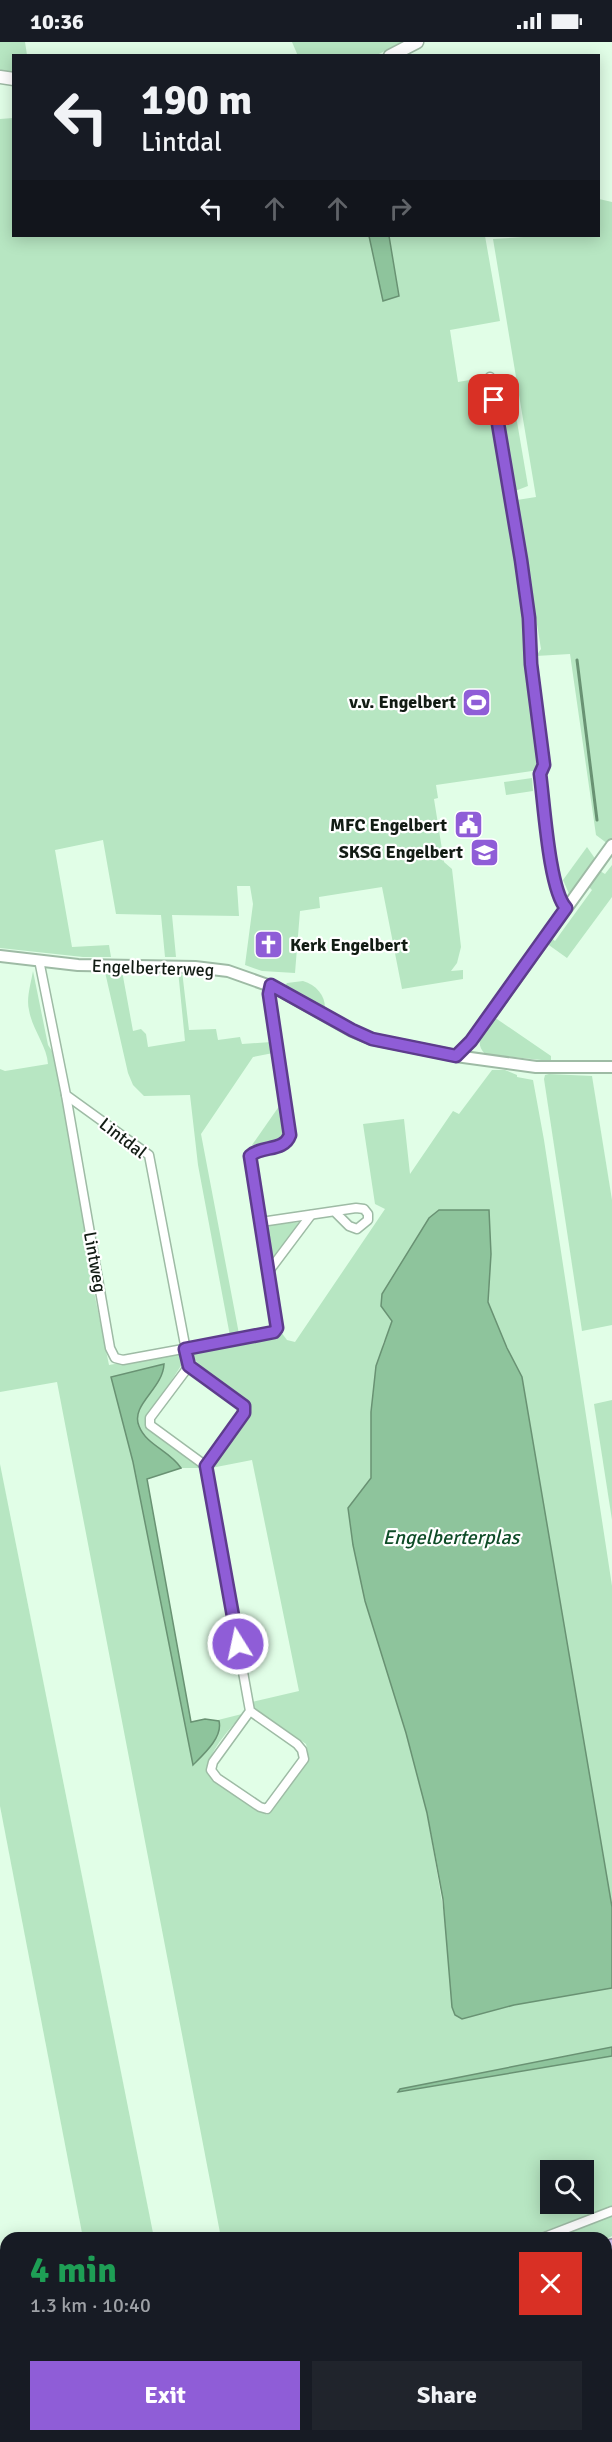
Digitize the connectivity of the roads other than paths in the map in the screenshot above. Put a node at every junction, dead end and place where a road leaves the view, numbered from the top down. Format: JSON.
{"nodes":[{"id":1,"x":417,"y":42,"type":"edge"},
{"id":2,"x":394,"y":54,"type":"edge"},
{"id":3,"x":490,"y":377,"type":"dead end"},
{"id":4,"x":612,"y":845,"type":"edge"},
{"id":5,"x":566,"y":908,"type":"junction"},
{"id":6,"x":0,"y":956,"type":"edge"},
{"id":7,"x":39,"y":960,"type":"junction"},
{"id":8,"x":271,"y":985,"type":"junction"},
{"id":9,"x":471,"y":1041,"type":"junction"},
{"id":10,"x":456,"y":1056,"type":"junction"},
{"id":11,"x":477,"y":1059,"type":"junction"},
{"id":12,"x":612,"y":1067,"type":"edge"},
{"id":13,"x":66,"y":1095,"type":"junction"},
{"id":14,"x":335,"y":1212,"type":"dead end"},
{"id":15,"x":311,"y":1215,"type":"junction"},
{"id":16,"x":261,"y":1222,"type":"junction"},
{"id":17,"x":268,"y":1271,"type":"junction"},
{"id":18,"x":185,"y":1349,"type":"junction"},
{"id":19,"x":189,"y":1366,"type":"junction"},
{"id":20,"x":206,"y":1466,"type":"junction"},
{"id":21,"x":250,"y":1711,"type":"junction"},
{"id":22,"x":612,"y":2211,"type":"edge"},
{"id":23,"x":558,"y":2232,"type":"edge"}],
"edges":[{"from":1,"to":2,"type":"main road"},
{"from":3,"to":5,"type":"street"},
{"from":4,"to":5,"type":"street"},
{"from":5,"to":9,"type":"street"},
{"from":6,"to":7,"type":"street","name":"Engelberterweg"},
{"from":7,"to":8,"type":"street","name":"Engelberterweg"},
{"from":7,"to":13,"type":"street"},
{"from":8,"to":10,"type":"street","name":"Engelberterweg"},
{"from":8,"to":16,"type":"street"},
{"from":9,"to":10,"type":"street"},
{"from":9,"to":11,"type":"street"},
{"from":10,"to":11,"type":"street","name":"Engelberterweg"},
{"from":11,"to":12,"type":"street","name":"Engelberterweg"},
{"from":13,"to":18,"type":"street","name":"Lintdal"},
{"from":13,"to":18,"type":"street","name":"Lintweg"},
{"from":14,"to":15,"type":"street"},
{"from":15,"to":16,"type":"street"},
{"from":15,"to":17,"type":"street"},
{"from":16,"to":17,"type":"street"},
{"from":17,"to":18,"type":"street"},
{"from":18,"to":19,"type":"street","name":"Lintdal"},
{"from":19,"to":20,"type":"street"},
{"from":19,"to":20,"type":"street"},
{"from":20,"to":21,"type":"street"},
{"from":21,"to":21,"type":"street"},
{"from":22,"to":23,"type":"street"}]}
